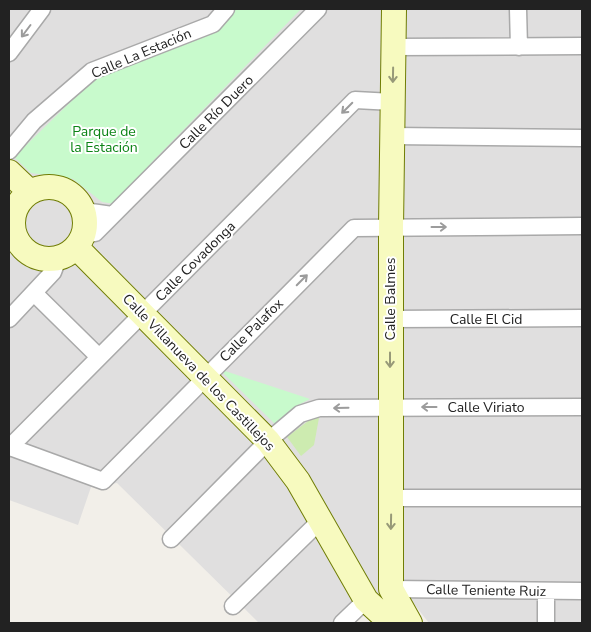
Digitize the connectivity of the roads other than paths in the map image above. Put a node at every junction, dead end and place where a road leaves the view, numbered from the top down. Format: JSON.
{"nodes":[{"id":1,"x":42,"y":9,"type":"edge"},
{"id":2,"x":226,"y":9,"type":"edge"},
{"id":3,"x":318,"y":9,"type":"edge"},
{"id":4,"x":394,"y":9,"type":"edge"},
{"id":5,"x":518,"y":9,"type":"edge"},
{"id":6,"x":582,"y":46,"type":"edge"},
{"id":7,"x":394,"y":47,"type":"junction"},
{"id":8,"x":520,"y":47,"type":"junction"},
{"id":9,"x":9,"y":53,"type":"edge"},
{"id":10,"x":392,"y":102,"type":"junction"},
{"id":11,"x":392,"y":136,"type":"junction"},
{"id":12,"x":582,"y":138,"type":"edge"},
{"id":13,"x":9,"y":151,"type":"edge"},
{"id":14,"x":9,"y":172,"type":"edge"},
{"id":15,"x":20,"y":195,"type":"edge"},
{"id":16,"x":84,"y":211,"type":"junction"},
{"id":17,"x":112,"y":215,"type":"junction"},
{"id":18,"x":582,"y":226,"type":"edge"},
{"id":19,"x":391,"y":227,"type":"junction"},
{"id":20,"x":73,"y":247,"type":"junction"},
{"id":21,"x":34,"y":293,"type":"junction"},
{"id":22,"x":143,"y":313,"type":"junction"},
{"id":23,"x":582,"y":318,"type":"edge"},
{"id":24,"x":9,"y":319,"type":"edge"},
{"id":25,"x":390,"y":319,"type":"junction"},
{"id":26,"x":100,"y":357,"type":"junction"},
{"id":27,"x":206,"y":376,"type":"junction"},
{"id":28,"x":390,"y":407,"type":"junction"},
{"id":29,"x":582,"y":407,"type":"edge"},
{"id":30,"x":268,"y":442,"type":"junction"},
{"id":31,"x":9,"y":448,"type":"edge"},
{"id":32,"x":392,"y":498,"type":"junction"},
{"id":33,"x":582,"y":498,"type":"edge"},
{"id":34,"x":320,"y":521,"type":"junction"},
{"id":35,"x":171,"y":539,"type":"dead end"},
{"id":36,"x":391,"y":589,"type":"junction"},
{"id":37,"x":546,"y":591,"type":"junction"},
{"id":38,"x":360,"y":592,"type":"junction"},
{"id":39,"x":582,"y":592,"type":"edge"},
{"id":40,"x":233,"y":606,"type":"dead end"},
{"id":41,"x":342,"y":623,"type":"edge"},
{"id":42,"x":390,"y":623,"type":"edge"},
{"id":43,"x":410,"y":623,"type":"edge"},
{"id":44,"x":546,"y":623,"type":"edge"}],
"edges":[{"from":1,"to":9,"type":"street","one_way":true},
{"from":2,"to":13,"type":"street","name":"Calle La Estación"},
{"from":3,"to":17,"type":"street","name":"Calle Río Duero"},
{"from":4,"to":7,"type":"street","name":"Calle Balmes"},
{"from":5,"to":8,"type":"street"},
{"from":6,"to":8,"type":"street"},
{"from":7,"to":8,"type":"street"},
{"from":7,"to":10,"type":"street","name":"Calle Balmes","one_way":true},
{"from":10,"to":11,"type":"street","name":"Calle Balmes"},
{"from":10,"to":22,"type":"street","name":"Calle Covadonga","one_way":true},
{"from":11,"to":12,"type":"street"},
{"from":11,"to":19,"type":"street","name":"Calle Balmes"},
{"from":14,"to":15,"type":"street"},
{"from":15,"to":16,"type":"street"},
{"from":15,"to":20,"type":"street"},
{"from":16,"to":17,"type":"street"},
{"from":16,"to":20,"type":"street"},
{"from":17,"to":20,"type":"street","name":"Calle Río Duero"},
{"from":19,"to":18,"type":"street","name":"Calle Palafox","one_way":true},
{"from":19,"to":25,"type":"street","name":"Calle Balmes"},
{"from":27,"to":19,"type":"street","name":"Calle Palafox","one_way":true},
{"from":20,"to":21,"type":"street","name":"Calle Río Duero"},
{"from":20,"to":22,"type":"street","name":"Calle Villanueva de los Castillejos"},
{"from":21,"to":24,"type":"street","name":"Calle Río Duero"},
{"from":21,"to":26,"type":"street"},
{"from":22,"to":26,"type":"street","name":"Calle Covadonga"},
{"from":22,"to":27,"type":"street","name":"Calle Villanueva de los Castillejos"},
{"from":23,"to":25,"type":"street","name":"Calle El Cid"},
{"from":25,"to":28,"type":"street","name":"Calle Balmes","one_way":true},
{"from":26,"to":31,"type":"street","name":"Calle Covadonga"},
{"from":27,"to":30,"type":"street","name":"Calle Villanueva de los Castillejos"},
{"from":27,"to":31,"type":"street","name":"Calle Palafox"},
{"from":29,"to":28,"type":"street","name":"Calle Viriato","one_way":true},
{"from":28,"to":30,"type":"street","name":"Calle Viriato","one_way":true},
{"from":28,"to":32,"type":"street","name":"Calle Balmes"},
{"from":30,"to":34,"type":"street","name":"Calle Villanueva de los Castillejos"},
{"from":30,"to":35,"type":"street","name":"Calle Viriato"},
{"from":32,"to":33,"type":"street"},
{"from":32,"to":36,"type":"street","name":"Calle Balmes","one_way":true},
{"from":34,"to":38,"type":"street","name":"Calle Villanueva de los Castillejos"},
{"from":34,"to":40,"type":"street"},
{"from":36,"to":37,"type":"street","name":"Calle Teniente Ruiz"},
{"from":36,"to":38,"type":"street"},
{"from":36,"to":43,"type":"street"},
{"from":37,"to":39,"type":"street","name":"Calle Teniente Ruiz"},
{"from":37,"to":44,"type":"street"},
{"from":38,"to":41,"type":"street"},
{"from":38,"to":42,"type":"street","name":"Calle Villanueva de los Castillejos"}]}
